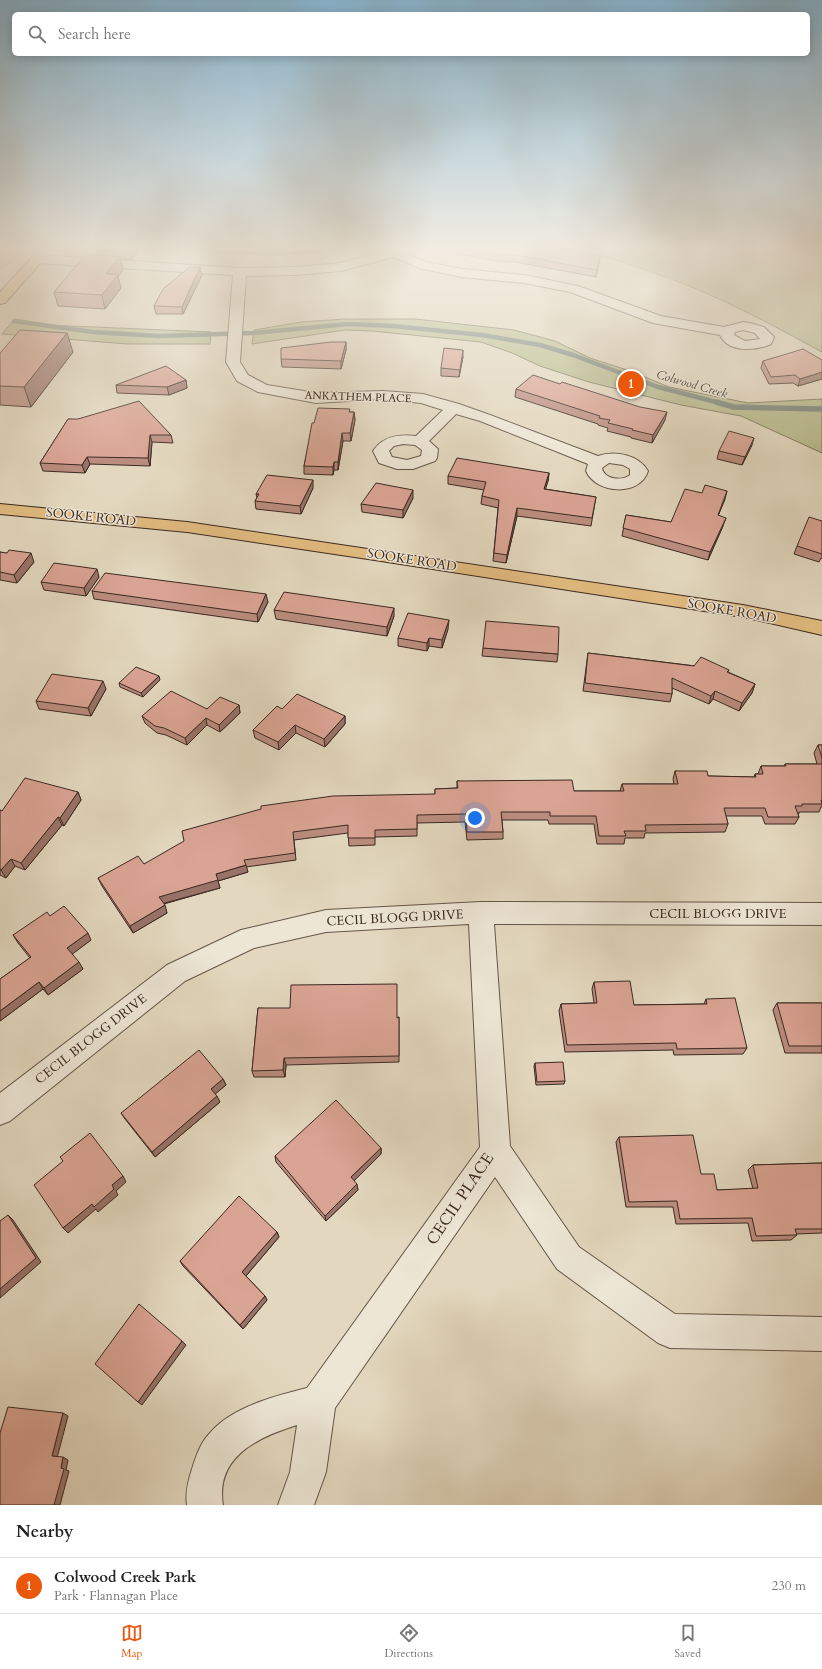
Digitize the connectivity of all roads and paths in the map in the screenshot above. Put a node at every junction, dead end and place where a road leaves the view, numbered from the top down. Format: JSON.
{"nodes":[{"id":1,"x":236,"y":320,"type":"edge"},
{"id":2,"x":659,"y":320,"type":"edge"},
{"id":3,"x":727,"y":332,"type":"dead end"},
{"id":4,"x":454,"y":407,"type":"junction"},
{"id":5,"x":420,"y":441,"type":"dead end"},
{"id":6,"x":598,"y":462,"type":"dead end"},
{"id":7,"x":0,"y":509,"type":"edge"},
{"id":8,"x":822,"y":628,"type":"edge"},
{"id":9,"x":482,"y":914,"type":"junction"},
{"id":10,"x":822,"y":914,"type":"edge"},
{"id":11,"x":0,"y":1111,"type":"edge"},
{"id":12,"x":495,"y":1151,"type":"junction"},
{"id":13,"x":822,"y":1334,"type":"edge"},
{"id":14,"x":318,"y":1402,"type":"junction"},
{"id":15,"x":205,"y":1505,"type":"edge"},
{"id":16,"x":296,"y":1505,"type":"edge"}],
"edges":[{"from":1,"to":4,"type":"street","name":"ANKATHEM PLACE"},
{"from":2,"to":3,"type":"street"},
{"from":4,"to":5,"type":"street"},
{"from":4,"to":6,"type":"street","name":"ANKATHEM PLACE"},
{"from":7,"to":8,"type":"main road","name":"SOOKE ROAD"},
{"from":9,"to":10,"type":"street","name":"CECIL BLOGG DRIVE"},
{"from":9,"to":11,"type":"street","name":"CECIL BLOGG DRIVE"},
{"from":9,"to":12,"type":"street","name":"CECIL PLACE"},
{"from":12,"to":13,"type":"street"},
{"from":12,"to":14,"type":"street","name":"CECIL PLACE"},
{"from":14,"to":15,"type":"street"},
{"from":14,"to":16,"type":"street","name":"CECIL PLACE"}]}
